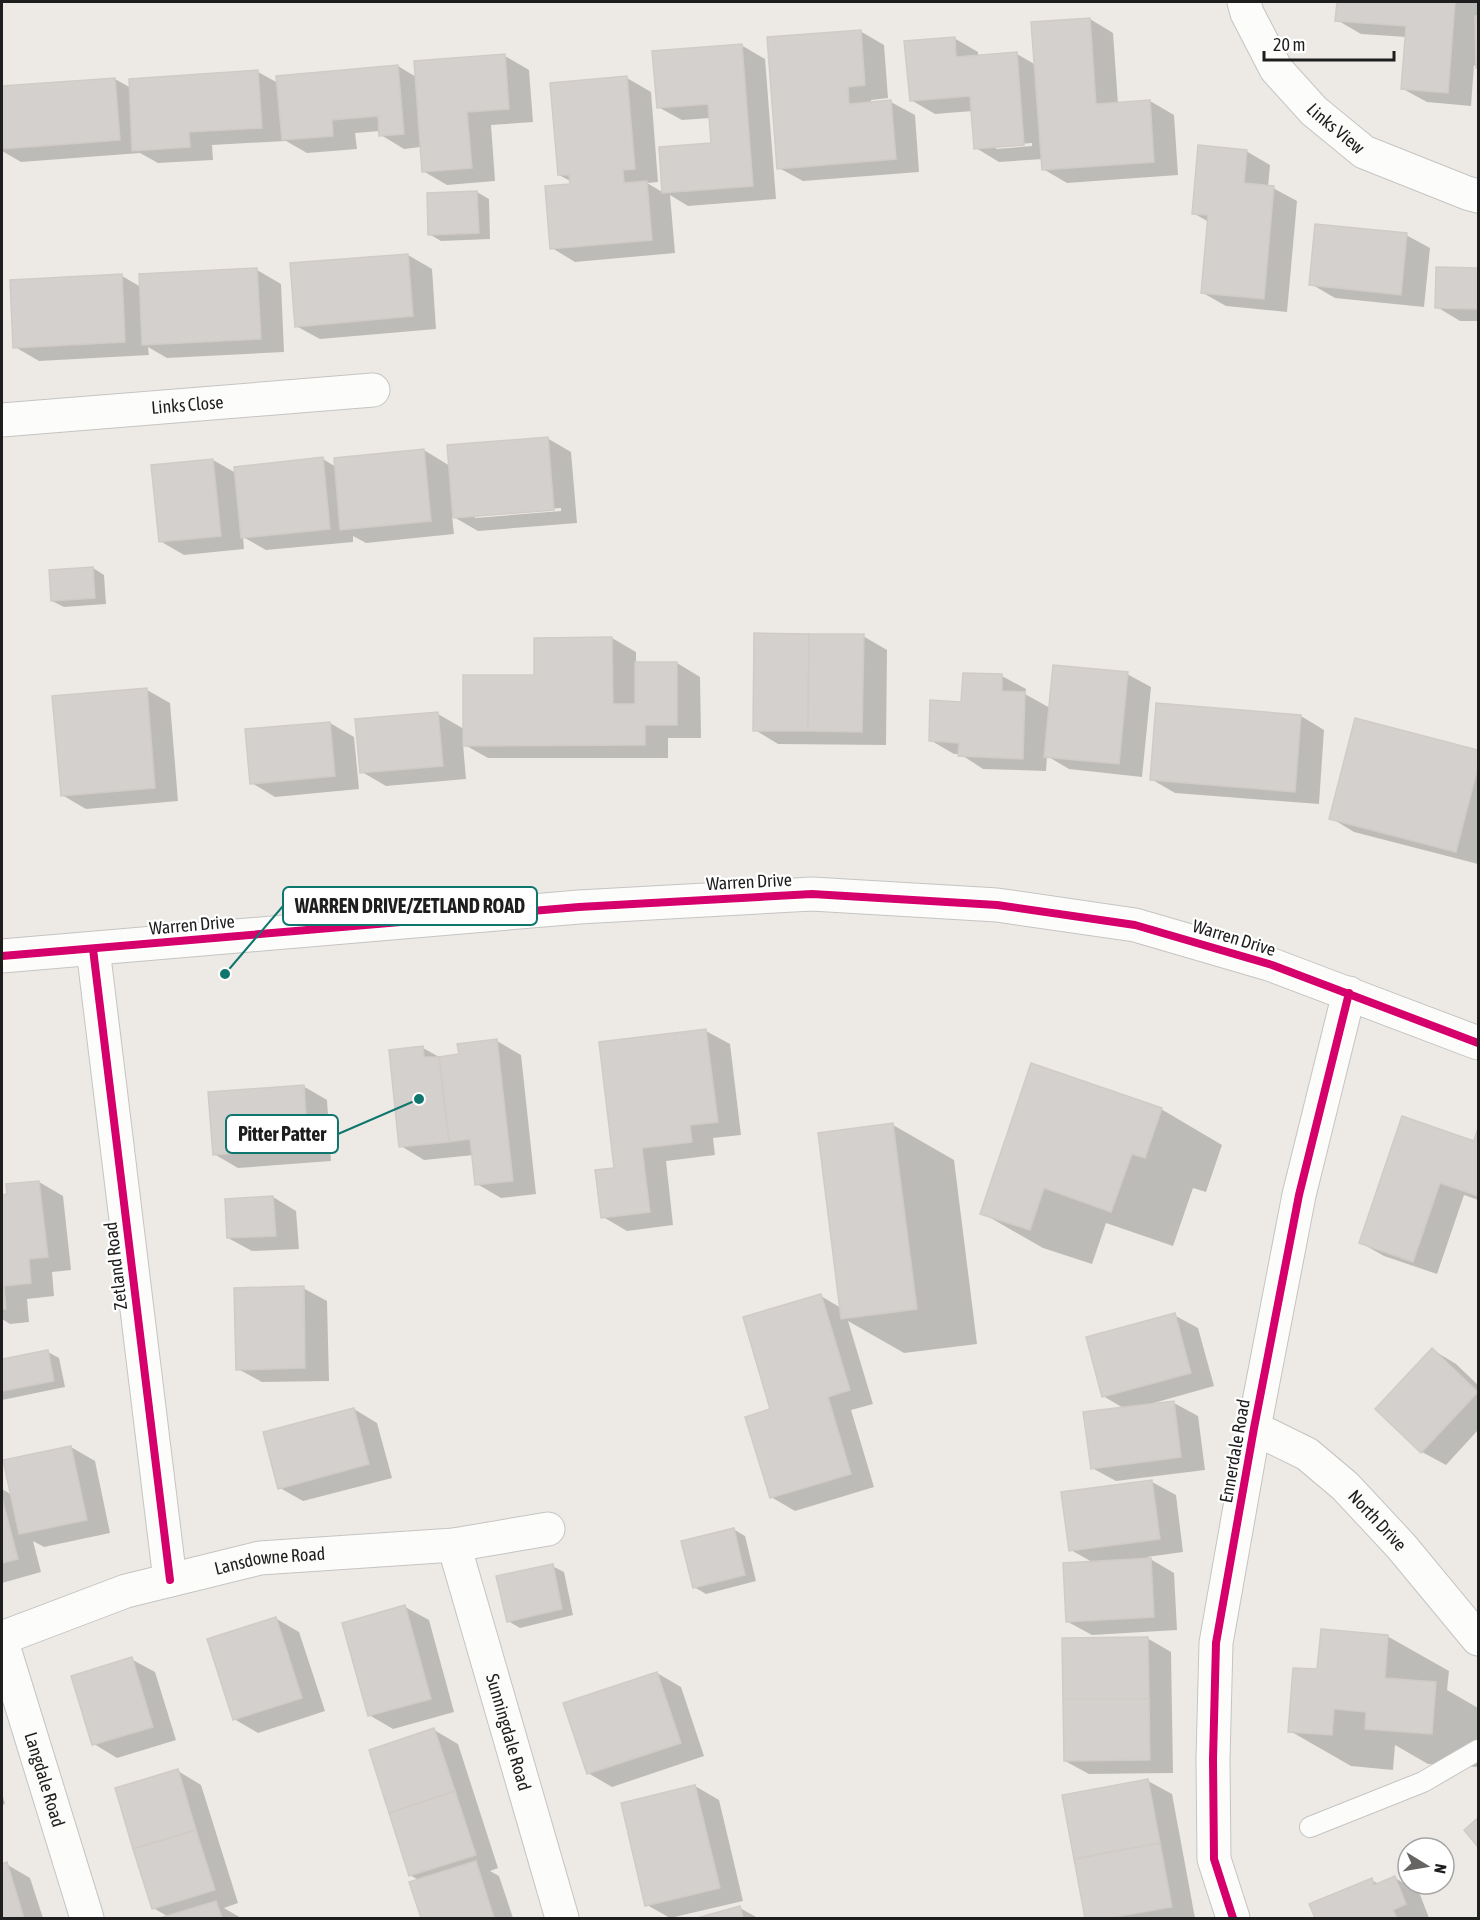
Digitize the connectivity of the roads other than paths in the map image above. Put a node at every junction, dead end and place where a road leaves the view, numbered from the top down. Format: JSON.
{"nodes":[{"id":1,"x":1244,"y":2,"type":"edge"},
{"id":2,"x":1479,"y":196,"type":"edge"},
{"id":3,"x":374,"y":390,"type":"dead end"},
{"id":4,"x":2,"y":420,"type":"edge"},
{"id":5,"x":93,"y":949,"type":"junction"},
{"id":6,"x":2,"y":956,"type":"edge"},
{"id":7,"x":1349,"y":993,"type":"junction"},
{"id":8,"x":1479,"y":1043,"type":"edge"},
{"id":9,"x":1254,"y":1428,"type":"junction"},
{"id":10,"x":548,"y":1529,"type":"dead end"},
{"id":11,"x":454,"y":1545,"type":"junction"},
{"id":12,"x":170,"y":1580,"type":"junction"},
{"id":13,"x":1479,"y":1639,"type":"edge"},
{"id":14,"x":2,"y":1640,"type":"edge"},
{"id":15,"x":1479,"y":1750,"type":"edge"},
{"id":16,"x":1310,"y":1827,"type":"dead end"},
{"id":17,"x":87,"y":1918,"type":"edge"},
{"id":18,"x":562,"y":1918,"type":"edge"},
{"id":19,"x":1233,"y":1918,"type":"edge"}],
"edges":[{"from":1,"to":2,"type":"street","name":"Links View"},
{"from":3,"to":4,"type":"street","name":"Links Close"},
{"from":5,"to":6,"type":"street","name":"Warren Drive"},
{"from":5,"to":7,"type":"street","name":"Warren Drive"},
{"from":5,"to":12,"type":"street","name":"Zetland Road"},
{"from":7,"to":8,"type":"street","name":"Warren Drive"},
{"from":7,"to":9,"type":"street","name":"Ennerdale Road"},
{"from":9,"to":13,"type":"street","name":"North Drive"},
{"from":9,"to":19,"type":"street","name":"Ennerdale Road"},
{"from":10,"to":11,"type":"street","name":"Lansdowne Road"},
{"from":11,"to":12,"type":"street","name":"Lansdowne Road"},
{"from":11,"to":18,"type":"street","name":"Sunningdale Road"},
{"from":12,"to":14,"type":"street","name":"Lansdowne Road"},
{"from":14,"to":17,"type":"street","name":"Langdale Road"},
{"from":15,"to":16,"type":"lane"}]}
